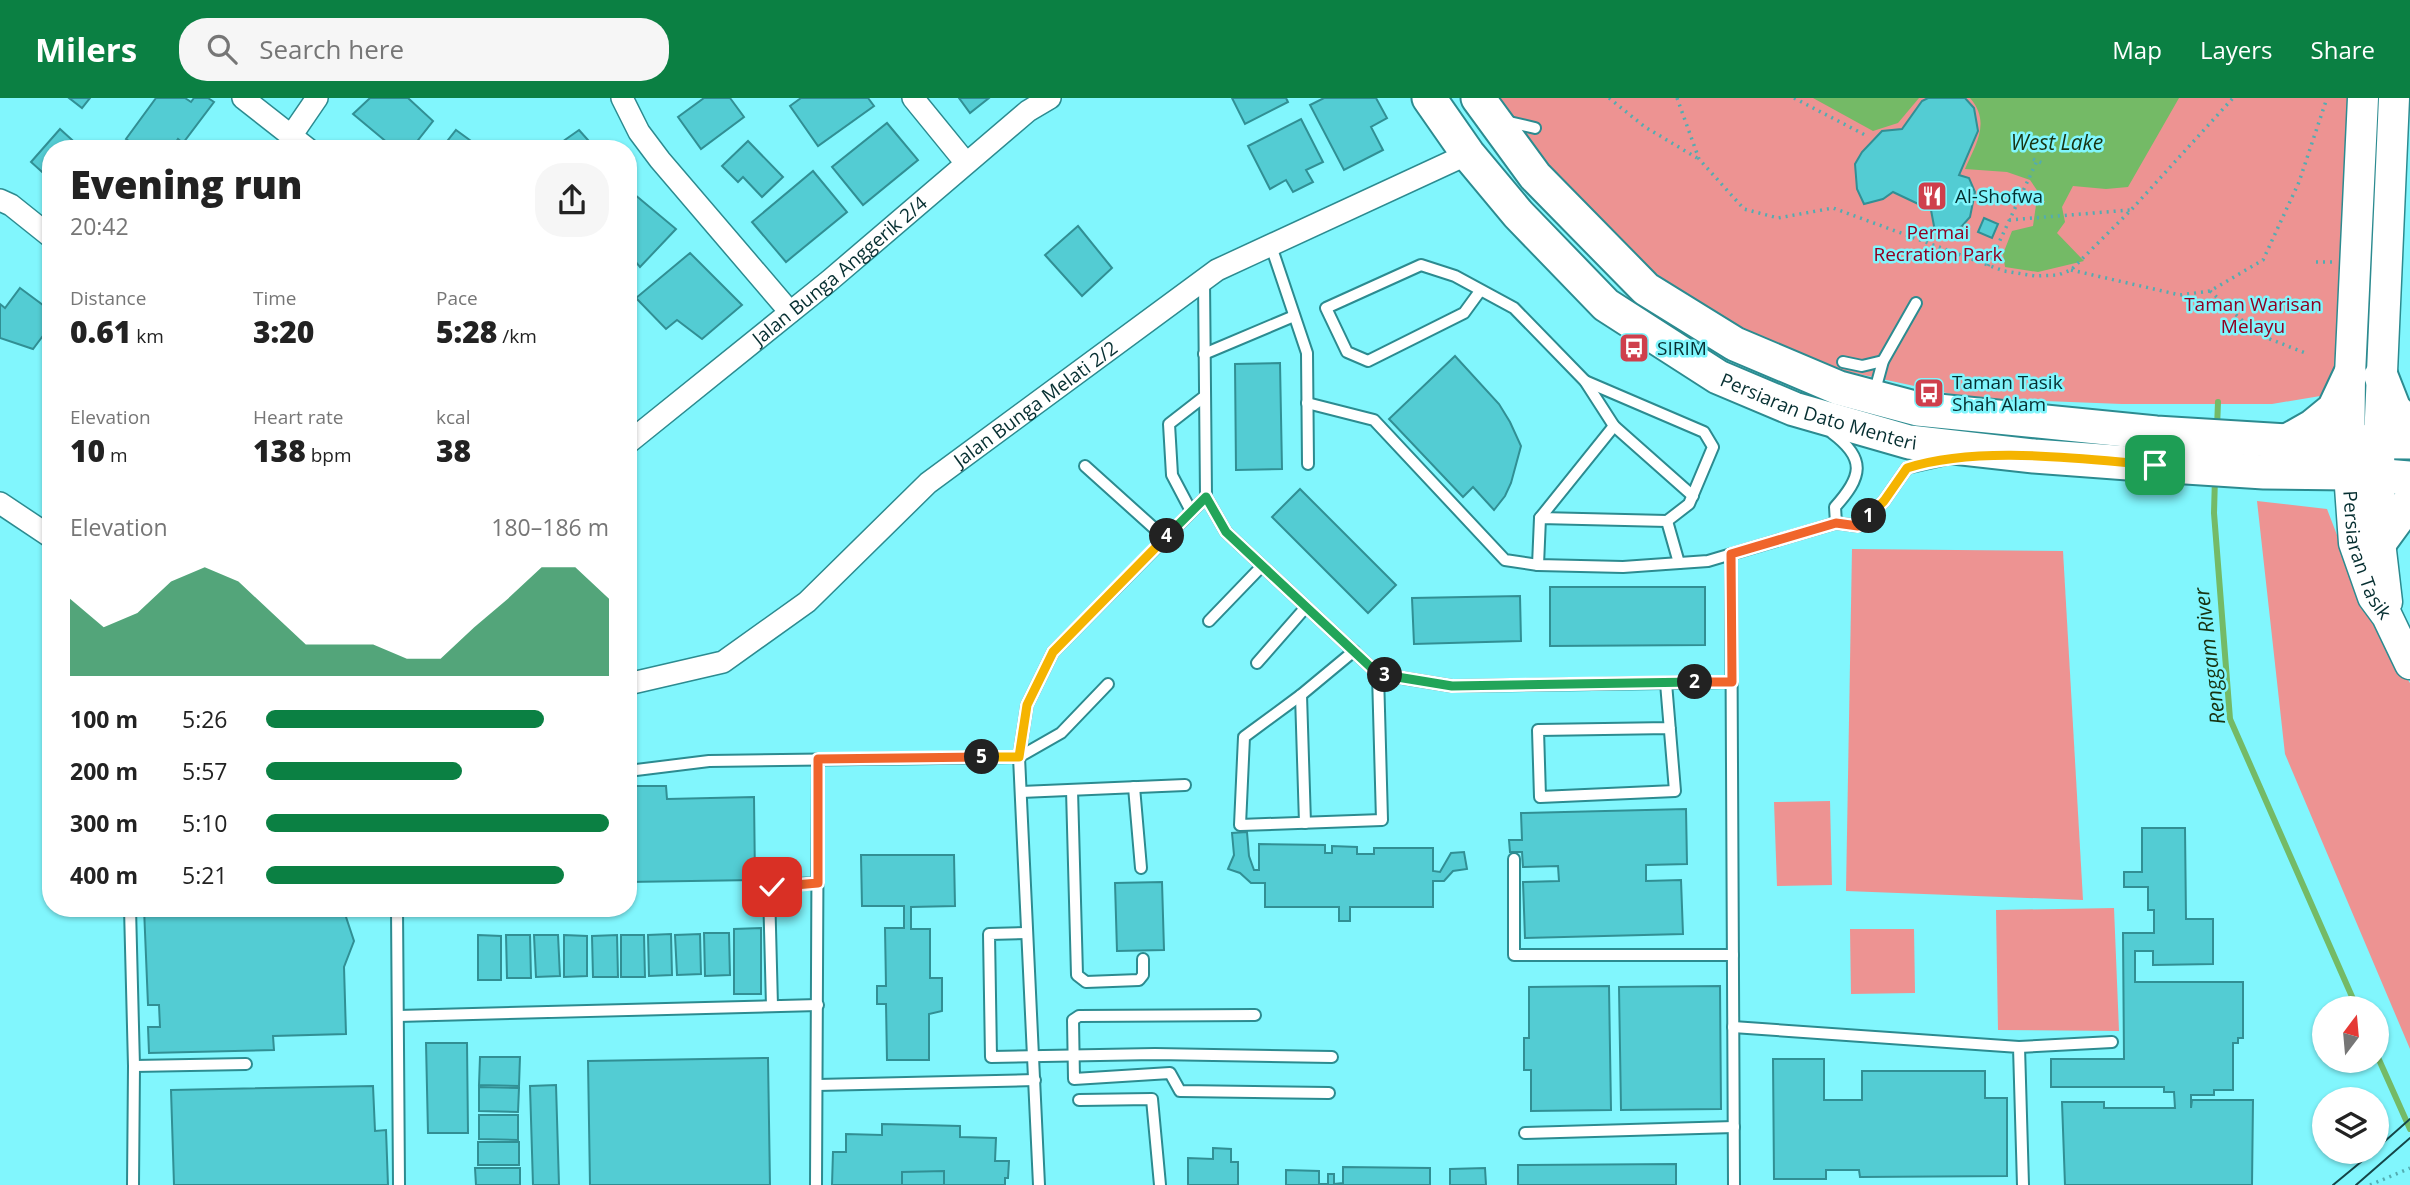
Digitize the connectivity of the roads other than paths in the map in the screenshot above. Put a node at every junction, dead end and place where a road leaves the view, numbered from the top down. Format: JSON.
{"nodes":[{"id":1,"x":243,"y":98,"type":"edge"},
{"id":2,"x":317,"y":98,"type":"edge"},
{"id":3,"x":622,"y":98,"type":"edge"},
{"id":4,"x":913,"y":98,"type":"edge"},
{"id":5,"x":1050,"y":98,"type":"edge"},
{"id":6,"x":1430,"y":98,"type":"edge"},
{"id":7,"x":2363,"y":100,"type":"edge"},
{"id":8,"x":2397,"y":105,"type":"edge"},
{"id":9,"x":1485,"y":108,"type":"edge"},
{"id":10,"x":1535,"y":128,"type":"dead end"},
{"id":11,"x":295,"y":140,"type":"edge"},
{"id":12,"x":300,"y":140,"type":"edge"},
{"id":13,"x":1468,"y":154,"type":"junction"},
{"id":14,"x":965,"y":163,"type":"junction"},
{"id":15,"x":0,"y":200,"type":"edge"},
{"id":16,"x":42,"y":230,"type":"edge"},
{"id":17,"x":1271,"y":246,"type":"junction"},
{"id":18,"x":1204,"y":280,"type":"junction"},
{"id":19,"x":1480,"y":290,"type":"junction"},
{"id":20,"x":1916,"y":303,"type":"dead end"},
{"id":21,"x":790,"y":312,"type":"junction"},
{"id":22,"x":1294,"y":316,"type":"junction"},
{"id":23,"x":1205,"y":354,"type":"junction"},
{"id":24,"x":1883,"y":361,"type":"junction"},
{"id":25,"x":1843,"y":362,"type":"dead end"},
{"id":26,"x":2365,"y":376,"type":"junction"},
{"id":27,"x":1585,"y":381,"type":"junction"},
{"id":28,"x":1205,"y":396,"type":"junction"},
{"id":29,"x":1874,"y":397,"type":"junction"},
{"id":30,"x":1307,"y":404,"type":"junction"},
{"id":31,"x":1794,"y":409,"type":"junction"},
{"id":32,"x":2410,"y":425,"type":"edge"},
{"id":33,"x":1614,"y":426,"type":"junction"},
{"id":34,"x":637,"y":436,"type":"edge"},
{"id":35,"x":2276,"y":441,"type":"junction"},
{"id":36,"x":2156,"y":449,"type":"junction"},
{"id":37,"x":2034,"y":456,"type":"junction"},
{"id":38,"x":2379,"y":458,"type":"edge"},
{"id":39,"x":1308,"y":464,"type":"dead end"},
{"id":40,"x":1085,"y":466,"type":"dead end"},
{"id":41,"x":1693,"y":496,"type":"junction"},
{"id":42,"x":1206,"y":497,"type":"junction"},
{"id":43,"x":2410,"y":501,"type":"edge"},
{"id":44,"x":0,"y":503,"type":"edge"},
{"id":45,"x":1191,"y":511,"type":"junction"},
{"id":46,"x":1539,"y":518,"type":"junction"},
{"id":47,"x":1667,"y":521,"type":"junction"},
{"id":48,"x":1836,"y":523,"type":"junction"},
{"id":49,"x":42,"y":531,"type":"edge"},
{"id":50,"x":1165,"y":538,"type":"junction"},
{"id":51,"x":2380,"y":542,"type":"junction"},
{"id":52,"x":1731,"y":554,"type":"junction"},
{"id":53,"x":1679,"y":563,"type":"junction"},
{"id":54,"x":1538,"y":565,"type":"junction"},
{"id":55,"x":1262,"y":566,"type":"junction"},
{"id":56,"x":1306,"y":607,"type":"junction"},
{"id":57,"x":2387,"y":616,"type":"junction"},
{"id":58,"x":1209,"y":621,"type":"dead end"},
{"id":59,"x":1354,"y":651,"type":"junction"},
{"id":60,"x":1257,"y":663,"type":"dead end"},
{"id":61,"x":2410,"y":664,"type":"edge"},
{"id":62,"x":1378,"y":674,"type":"junction"},
{"id":63,"x":637,"y":682,"type":"edge"},
{"id":64,"x":1732,"y":682,"type":"junction"},
{"id":65,"x":1666,"y":683,"type":"junction"},
{"id":66,"x":1108,"y":684,"type":"dead end"},
{"id":67,"x":1301,"y":695,"type":"junction"},
{"id":68,"x":1670,"y":728,"type":"junction"},
{"id":69,"x":1019,"y":757,"type":"junction"},
{"id":70,"x":818,"y":759,"type":"junction"},
{"id":71,"x":637,"y":770,"type":"edge"},
{"id":72,"x":1185,"y":786,"type":"dead end"},
{"id":73,"x":1134,"y":787,"type":"junction"},
{"id":74,"x":1072,"y":790,"type":"junction"},
{"id":75,"x":1021,"y":792,"type":"junction"},
{"id":76,"x":1305,"y":823,"type":"junction"},
{"id":77,"x":1514,"y":859,"type":"dead end"},
{"id":78,"x":1141,"y":867,"type":"dead end"},
{"id":79,"x":818,"y":883,"type":"junction"},
{"id":80,"x":130,"y":917,"type":"edge"},
{"id":81,"x":397,"y":917,"type":"edge"},
{"id":82,"x":1027,"y":933,"type":"junction"},
{"id":83,"x":1733,"y":955,"type":"junction"},
{"id":84,"x":1143,"y":959,"type":"dead end"},
{"id":85,"x":818,"y":1005,"type":"junction"},
{"id":86,"x":772,"y":1006,"type":"junction"},
{"id":87,"x":1255,"y":1015,"type":"dead end"},
{"id":88,"x":398,"y":1016,"type":"junction"},
{"id":89,"x":1733,"y":1027,"type":"junction"},
{"id":90,"x":2112,"y":1042,"type":"dead end"},
{"id":91,"x":2019,"y":1047,"type":"junction"},
{"id":92,"x":1034,"y":1056,"type":"junction"},
{"id":93,"x":1075,"y":1056,"type":"junction"},
{"id":94,"x":1332,"y":1057,"type":"dead end"},
{"id":95,"x":246,"y":1064,"type":"dead end"},
{"id":96,"x":134,"y":1066,"type":"junction"},
{"id":97,"x":1035,"y":1080,"type":"junction"},
{"id":98,"x":817,"y":1085,"type":"junction"},
{"id":99,"x":1329,"y":1093,"type":"dead end"},
{"id":100,"x":1079,"y":1100,"type":"dead end"},
{"id":101,"x":1734,"y":1127,"type":"junction"},
{"id":102,"x":1525,"y":1133,"type":"dead end"},
{"id":103,"x":133,"y":1185,"type":"edge"},
{"id":104,"x":399,"y":1185,"type":"edge"},
{"id":105,"x":816,"y":1185,"type":"edge"},
{"id":106,"x":1039,"y":1185,"type":"edge"},
{"id":107,"x":1160,"y":1185,"type":"edge"},
{"id":108,"x":1734,"y":1185,"type":"edge"},
{"id":109,"x":2023,"y":1185,"type":"edge"}],
"edges":[{"from":1,"to":11,"type":"street"},
{"from":2,"to":12,"type":"street"},
{"from":3,"to":21,"type":"street"},
{"from":4,"to":14,"type":"street"},
{"from":5,"to":14,"type":"street","name":"Jalan Bunga Anggerik 2/4"},
{"from":6,"to":13,"type":"main road","name":"Persiaran Dato Menteri"},
{"from":7,"to":8,"type":"main road"},
{"from":7,"to":26,"type":"main road","name":"Persiaran Tasik"},
{"from":8,"to":26,"type":"main road","name":"Persiaran Tasik"},
{"from":9,"to":10,"type":"lane"},
{"from":9,"to":29,"type":"main road","name":"Persiaran Dato Menteri"},
{"from":13,"to":17,"type":"street","name":"Jalan Bunga Melati 2/2"},
{"from":13,"to":31,"type":"main road","name":"Persiaran Dato Menteri"},
{"from":14,"to":21,"type":"street","name":"Jalan Bunga Anggerik 2/4"},
{"from":15,"to":16,"type":"street"},
{"from":17,"to":18,"type":"street","name":"Jalan Bunga Melati 2/2"},
{"from":17,"to":22,"type":"lane"},
{"from":18,"to":23,"type":"lane"},
{"from":18,"to":63,"type":"street","name":"Jalan Bunga Melati 2/2"},
{"from":19,"to":19,"type":"lane"},
{"from":19,"to":27,"type":"lane"},
{"from":20,"to":24,"type":"lane"},
{"from":21,"to":34,"type":"street","name":"Jalan Bunga Anggerik 2/4"},
{"from":22,"to":23,"type":"lane"},
{"from":22,"to":30,"type":"lane"},
{"from":23,"to":28,"type":"lane"},
{"from":24,"to":25,"type":"lane"},
{"from":24,"to":29,"type":"lane"},
{"from":26,"to":32,"type":"main road"},
{"from":26,"to":35,"type":"main road"},
{"from":26,"to":38,"type":"main road","name":"Persiaran Tasik"},
{"from":27,"to":33,"type":"lane"},
{"from":27,"to":41,"type":"lane"},
{"from":28,"to":42,"type":"lane"},
{"from":28,"to":45,"type":"lane"},
{"from":29,"to":36,"type":"main road","name":"Persiaran Dato Menteri"},
{"from":30,"to":39,"type":"lane"},
{"from":30,"to":54,"type":"lane"},
{"from":31,"to":37,"type":"main road","name":"Persiaran Dato Menteri"},
{"from":31,"to":48,"type":"lane"},
{"from":33,"to":41,"type":"lane"},
{"from":33,"to":46,"type":"lane"},
{"from":35,"to":36,"type":"main road","name":"Persiaran Dato Menteri"},
{"from":35,"to":38,"type":"main road","name":"Persiaran Dato Menteri"},
{"from":36,"to":37,"type":"main road","name":"Persiaran Dato Menteri"},
{"from":36,"to":38,"type":"main road","name":"Persiaran Dato Menteri"},
{"from":37,"to":48,"type":"lane"},
{"from":38,"to":51,"type":"main road","name":"Persiaran Tasik"},
{"from":38,"to":57,"type":"main road","name":"Persiaran Tasik"},
{"from":40,"to":50,"type":"lane"},
{"from":41,"to":47,"type":"lane"},
{"from":42,"to":45,"type":"lane"},
{"from":42,"to":55,"type":"lane"},
{"from":43,"to":51,"type":"main road"},
{"from":44,"to":49,"type":"street"},
{"from":45,"to":50,"type":"lane"},
{"from":46,"to":47,"type":"lane"},
{"from":46,"to":54,"type":"lane"},
{"from":47,"to":53,"type":"lane"},
{"from":48,"to":52,"type":"lane"},
{"from":50,"to":69,"type":"lane"},
{"from":51,"to":57,"type":"main road","name":"Persiaran Tasik"},
{"from":52,"to":53,"type":"lane"},
{"from":52,"to":64,"type":"lane"},
{"from":53,"to":54,"type":"lane"},
{"from":55,"to":56,"type":"lane"},
{"from":55,"to":58,"type":"lane"},
{"from":56,"to":59,"type":"lane"},
{"from":56,"to":60,"type":"lane"},
{"from":57,"to":61,"type":"main road"},
{"from":59,"to":62,"type":"lane"},
{"from":59,"to":67,"type":"lane"},
{"from":62,"to":65,"type":"lane"},
{"from":62,"to":76,"type":"lane"},
{"from":64,"to":65,"type":"lane"},
{"from":64,"to":83,"type":"lane"},
{"from":65,"to":68,"type":"lane"},
{"from":66,"to":69,"type":"lane"},
{"from":67,"to":76,"type":"lane"},
{"from":67,"to":76,"type":"lane"},
{"from":68,"to":68,"type":"lane"},
{"from":69,"to":70,"type":"lane"},
{"from":69,"to":75,"type":"lane"},
{"from":70,"to":71,"type":"lane"},
{"from":70,"to":79,"type":"lane"},
{"from":72,"to":73,"type":"lane"},
{"from":73,"to":74,"type":"lane"},
{"from":73,"to":78,"type":"lane"},
{"from":74,"to":75,"type":"lane"},
{"from":74,"to":84,"type":"lane"},
{"from":75,"to":82,"type":"lane"},
{"from":77,"to":83,"type":"lane"},
{"from":79,"to":85,"type":"lane"},
{"from":79,"to":86,"type":"lane"},
{"from":80,"to":96,"type":"lane"},
{"from":81,"to":88,"type":"lane"},
{"from":82,"to":92,"type":"lane"},
{"from":82,"to":92,"type":"lane"},
{"from":83,"to":89,"type":"lane"},
{"from":85,"to":86,"type":"lane"},
{"from":85,"to":98,"type":"lane"},
{"from":86,"to":88,"type":"lane"},
{"from":87,"to":93,"type":"lane"},
{"from":88,"to":104,"type":"lane"},
{"from":89,"to":91,"type":"lane"},
{"from":89,"to":101,"type":"lane"},
{"from":90,"to":91,"type":"lane"},
{"from":91,"to":109,"type":"lane"},
{"from":92,"to":93,"type":"lane"},
{"from":92,"to":97,"type":"lane"},
{"from":93,"to":94,"type":"lane"},
{"from":93,"to":99,"type":"lane"},
{"from":95,"to":96,"type":"lane"},
{"from":96,"to":103,"type":"lane"},
{"from":97,"to":98,"type":"lane"},
{"from":97,"to":106,"type":"lane"},
{"from":98,"to":105,"type":"lane"},
{"from":100,"to":107,"type":"lane"},
{"from":101,"to":102,"type":"lane"},
{"from":101,"to":108,"type":"lane"}]}
